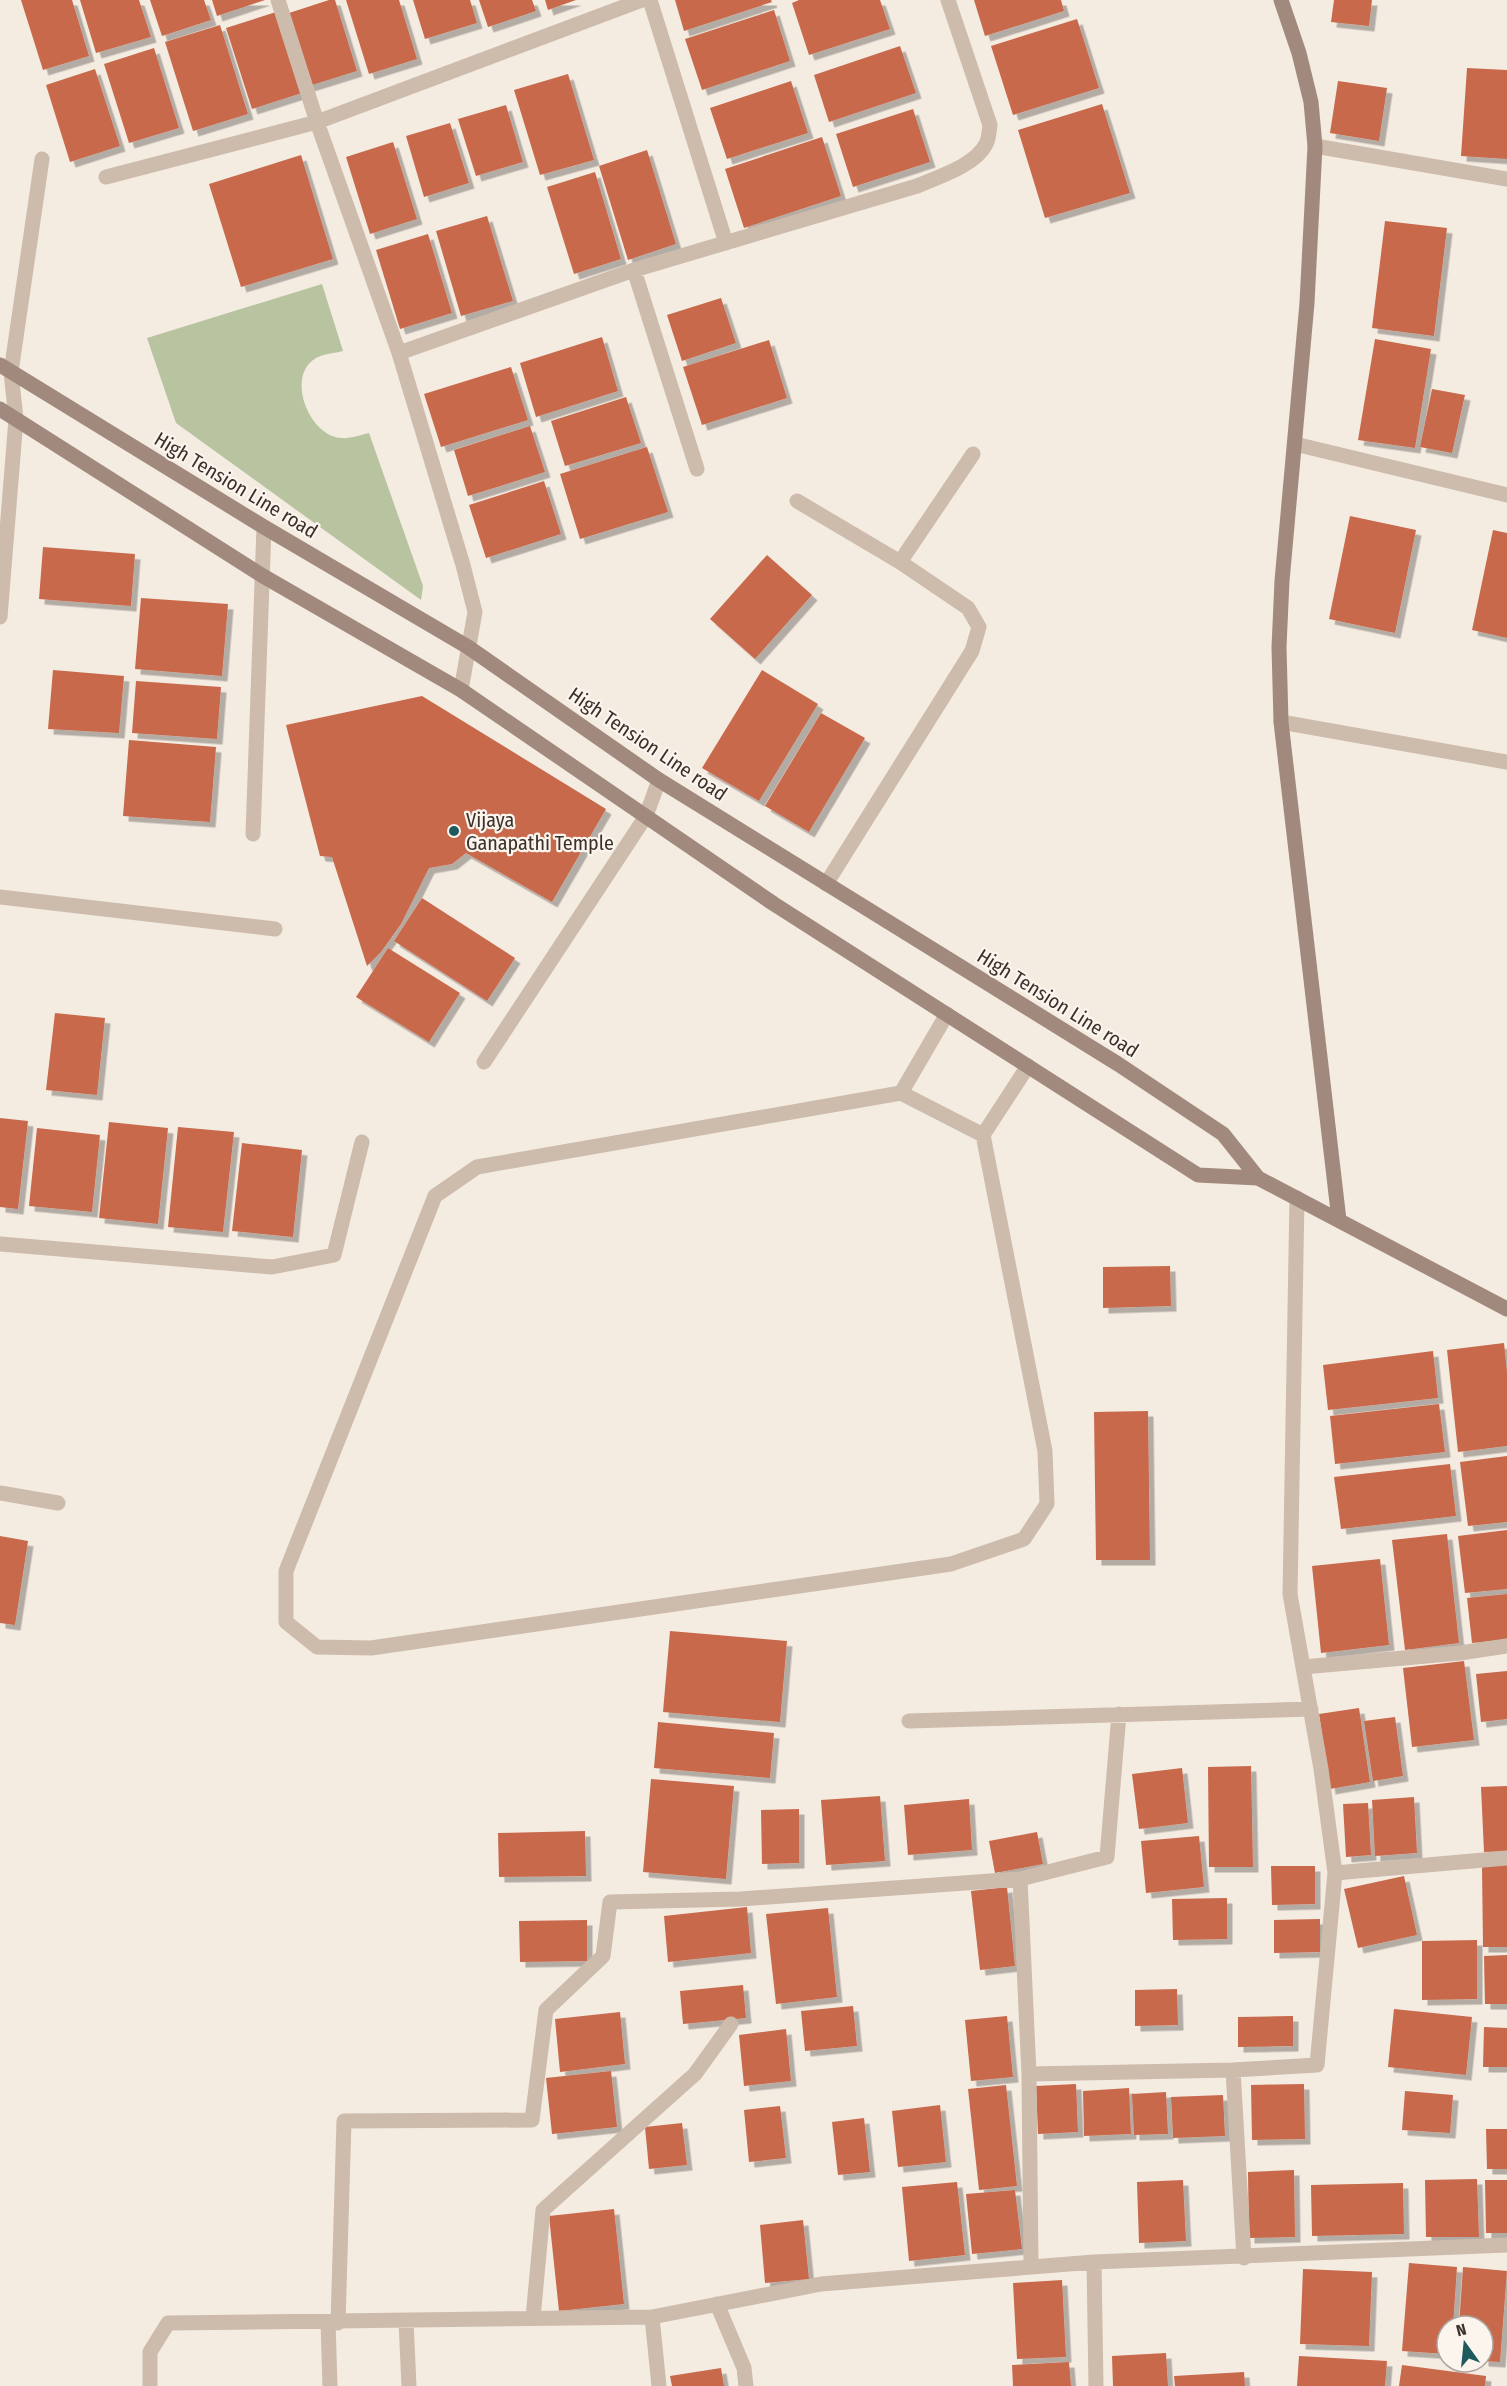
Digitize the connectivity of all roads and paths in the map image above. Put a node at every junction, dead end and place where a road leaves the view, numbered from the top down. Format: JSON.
{"nodes":[{"id":1,"x":278,"y":0,"type":"edge"},
{"id":2,"x":642,"y":0,"type":"edge"},
{"id":3,"x":650,"y":0,"type":"edge"},
{"id":4,"x":948,"y":0,"type":"edge"},
{"id":5,"x":1281,"y":0,"type":"edge"},
{"id":6,"x":317,"y":122,"type":"junction"},
{"id":7,"x":1315,"y":146,"type":"junction"},
{"id":8,"x":42,"y":159,"type":"dead end"},
{"id":9,"x":106,"y":177,"type":"dead end"},
{"id":10,"x":1507,"y":179,"type":"edge"},
{"id":11,"x":726,"y":243,"type":"junction"},
{"id":12,"x":634,"y":270,"type":"junction"},
{"id":13,"x":399,"y":353,"type":"junction"},
{"id":14,"x":6,"y":368,"type":"edge"},
{"id":15,"x":0,"y":409,"type":"edge"},
{"id":16,"x":16,"y":419,"type":"junction"},
{"id":17,"x":1295,"y":444,"type":"junction"},
{"id":18,"x":973,"y":454,"type":"dead end"},
{"id":19,"x":696,"y":469,"type":"dead end"},
{"id":20,"x":1507,"y":495,"type":"edge"},
{"id":21,"x":797,"y":501,"type":"dead end"},
{"id":22,"x":264,"y":527,"type":"junction"},
{"id":23,"x":900,"y":562,"type":"junction"},
{"id":24,"x":263,"y":576,"type":"junction"},
{"id":25,"x":0,"y":617,"type":"edge"},
{"id":26,"x":468,"y":647,"type":"junction"},
{"id":27,"x":461,"y":690,"type":"junction"},
{"id":28,"x":1281,"y":722,"type":"junction"},
{"id":29,"x":1507,"y":762,"type":"edge"},
{"id":30,"x":659,"y":780,"type":"junction"},
{"id":31,"x":646,"y":816,"type":"junction"},
{"id":32,"x":253,"y":834,"type":"dead end"},
{"id":33,"x":826,"y":884,"type":"junction"},
{"id":34,"x":0,"y":897,"type":"edge"},
{"id":35,"x":274,"y":929,"type":"dead end"},
{"id":36,"x":947,"y":1014,"type":"junction"},
{"id":37,"x":484,"y":1062,"type":"dead end"},
{"id":38,"x":1028,"y":1066,"type":"junction"},
{"id":39,"x":901,"y":1093,"type":"junction"},
{"id":40,"x":983,"y":1135,"type":"junction"},
{"id":41,"x":362,"y":1142,"type":"dead end"},
{"id":42,"x":1258,"y":1178,"type":"junction"},
{"id":43,"x":1296,"y":1198,"type":"junction"},
{"id":44,"x":1339,"y":1220,"type":"junction"},
{"id":45,"x":0,"y":1244,"type":"edge"},
{"id":46,"x":1507,"y":1309,"type":"edge"},
{"id":47,"x":0,"y":1493,"type":"edge"},
{"id":48,"x":58,"y":1503,"type":"dead end"},
{"id":49,"x":1507,"y":1646,"type":"edge"},
{"id":50,"x":1303,"y":1667,"type":"junction"},
{"id":51,"x":1311,"y":1709,"type":"junction"},
{"id":52,"x":1119,"y":1714,"type":"junction"},
{"id":53,"x":909,"y":1721,"type":"dead end"},
{"id":54,"x":1507,"y":1858,"type":"edge"},
{"id":55,"x":1335,"y":1873,"type":"junction"},
{"id":56,"x":1020,"y":1879,"type":"junction"},
{"id":57,"x":731,"y":2024,"type":"dead end"},
{"id":58,"x":1233,"y":2070,"type":"junction"},
{"id":59,"x":1029,"y":2074,"type":"junction"},
{"id":60,"x":1507,"y":2245,"type":"edge"},
{"id":61,"x":1244,"y":2258,"type":"junction"},
{"id":62,"x":1094,"y":2262,"type":"junction"},
{"id":63,"x":1031,"y":2267,"type":"junction"},
{"id":64,"x":717,"y":2304,"type":"junction"},
{"id":65,"x":652,"y":2317,"type":"junction"},
{"id":66,"x":533,"y":2318,"type":"junction"},
{"id":67,"x":406,"y":2321,"type":"junction"},
{"id":68,"x":333,"y":2323,"type":"junction"},
{"id":69,"x":150,"y":2386,"type":"edge"},
{"id":70,"x":330,"y":2386,"type":"edge"},
{"id":71,"x":409,"y":2386,"type":"edge"},
{"id":72,"x":659,"y":2386,"type":"edge"},
{"id":73,"x":746,"y":2386,"type":"edge"},
{"id":74,"x":1096,"y":2386,"type":"edge"}],
"edges":[{"from":1,"to":6,"type":"street"},
{"from":2,"to":6,"type":"street"},
{"from":3,"to":11,"type":"street"},
{"from":4,"to":11,"type":"street"},
{"from":5,"to":7,"type":"street"},
{"from":6,"to":9,"type":"street"},
{"from":6,"to":13,"type":"street"},
{"from":7,"to":10,"type":"street"},
{"from":7,"to":17,"type":"street"},
{"from":8,"to":14,"type":"street"},
{"from":11,"to":12,"type":"street"},
{"from":12,"to":13,"type":"street"},
{"from":12,"to":19,"type":"street"},
{"from":13,"to":26,"type":"street"},
{"from":14,"to":16,"type":"street"},
{"from":14,"to":22,"type":"street","name":"High Tension Line road"},
{"from":15,"to":16,"type":"street","name":"High Tension Line road"},
{"from":16,"to":24,"type":"street","name":"High Tension Line road"},
{"from":16,"to":25,"type":"street"},
{"from":17,"to":20,"type":"street"},
{"from":17,"to":28,"type":"street"},
{"from":18,"to":23,"type":"street"},
{"from":21,"to":23,"type":"street"},
{"from":22,"to":24,"type":"street"},
{"from":22,"to":26,"type":"street","name":"High Tension Line road"},
{"from":23,"to":33,"type":"street"},
{"from":24,"to":27,"type":"street","name":"High Tension Line road"},
{"from":24,"to":32,"type":"street"},
{"from":26,"to":27,"type":"street"},
{"from":26,"to":30,"type":"street","name":"High Tension Line road"},
{"from":27,"to":31,"type":"street","name":"High Tension Line road"},
{"from":28,"to":29,"type":"street"},
{"from":28,"to":44,"type":"street"},
{"from":30,"to":31,"type":"street"},
{"from":30,"to":33,"type":"street","name":"High Tension Line road"},
{"from":31,"to":36,"type":"street","name":"High Tension Line road"},
{"from":31,"to":37,"type":"street"},
{"from":33,"to":42,"type":"street","name":"High Tension Line road"},
{"from":34,"to":35,"type":"street"},
{"from":36,"to":38,"type":"street","name":"High Tension Line road"},
{"from":36,"to":39,"type":"street"},
{"from":38,"to":40,"type":"street"},
{"from":38,"to":42,"type":"street","name":"High Tension Line road"},
{"from":39,"to":40,"type":"street"},
{"from":39,"to":40,"type":"street"},
{"from":41,"to":45,"type":"street"},
{"from":42,"to":43,"type":"street","name":"High Tension Line road"},
{"from":43,"to":44,"type":"street","name":"High Tension Line road"},
{"from":43,"to":50,"type":"street"},
{"from":44,"to":46,"type":"street","name":"High Tension Line road"},
{"from":47,"to":48,"type":"street"},
{"from":49,"to":50,"type":"street"},
{"from":50,"to":51,"type":"street"},
{"from":51,"to":52,"type":"street"},
{"from":51,"to":55,"type":"street"},
{"from":52,"to":53,"type":"street"},
{"from":52,"to":56,"type":"street"},
{"from":54,"to":55,"type":"street"},
{"from":55,"to":58,"type":"street"},
{"from":56,"to":59,"type":"street"},
{"from":56,"to":68,"type":"street"},
{"from":57,"to":66,"type":"street"},
{"from":58,"to":59,"type":"street"},
{"from":58,"to":61,"type":"street"},
{"from":59,"to":63,"type":"street"},
{"from":60,"to":61,"type":"street"},
{"from":61,"to":62,"type":"street"},
{"from":62,"to":63,"type":"street"},
{"from":62,"to":74,"type":"street"},
{"from":63,"to":64,"type":"street"},
{"from":64,"to":65,"type":"street"},
{"from":64,"to":73,"type":"street"},
{"from":65,"to":66,"type":"street"},
{"from":65,"to":72,"type":"street"},
{"from":66,"to":67,"type":"street"},
{"from":67,"to":68,"type":"street"},
{"from":67,"to":71,"type":"street"},
{"from":68,"to":69,"type":"street"},
{"from":68,"to":70,"type":"street"}]}
